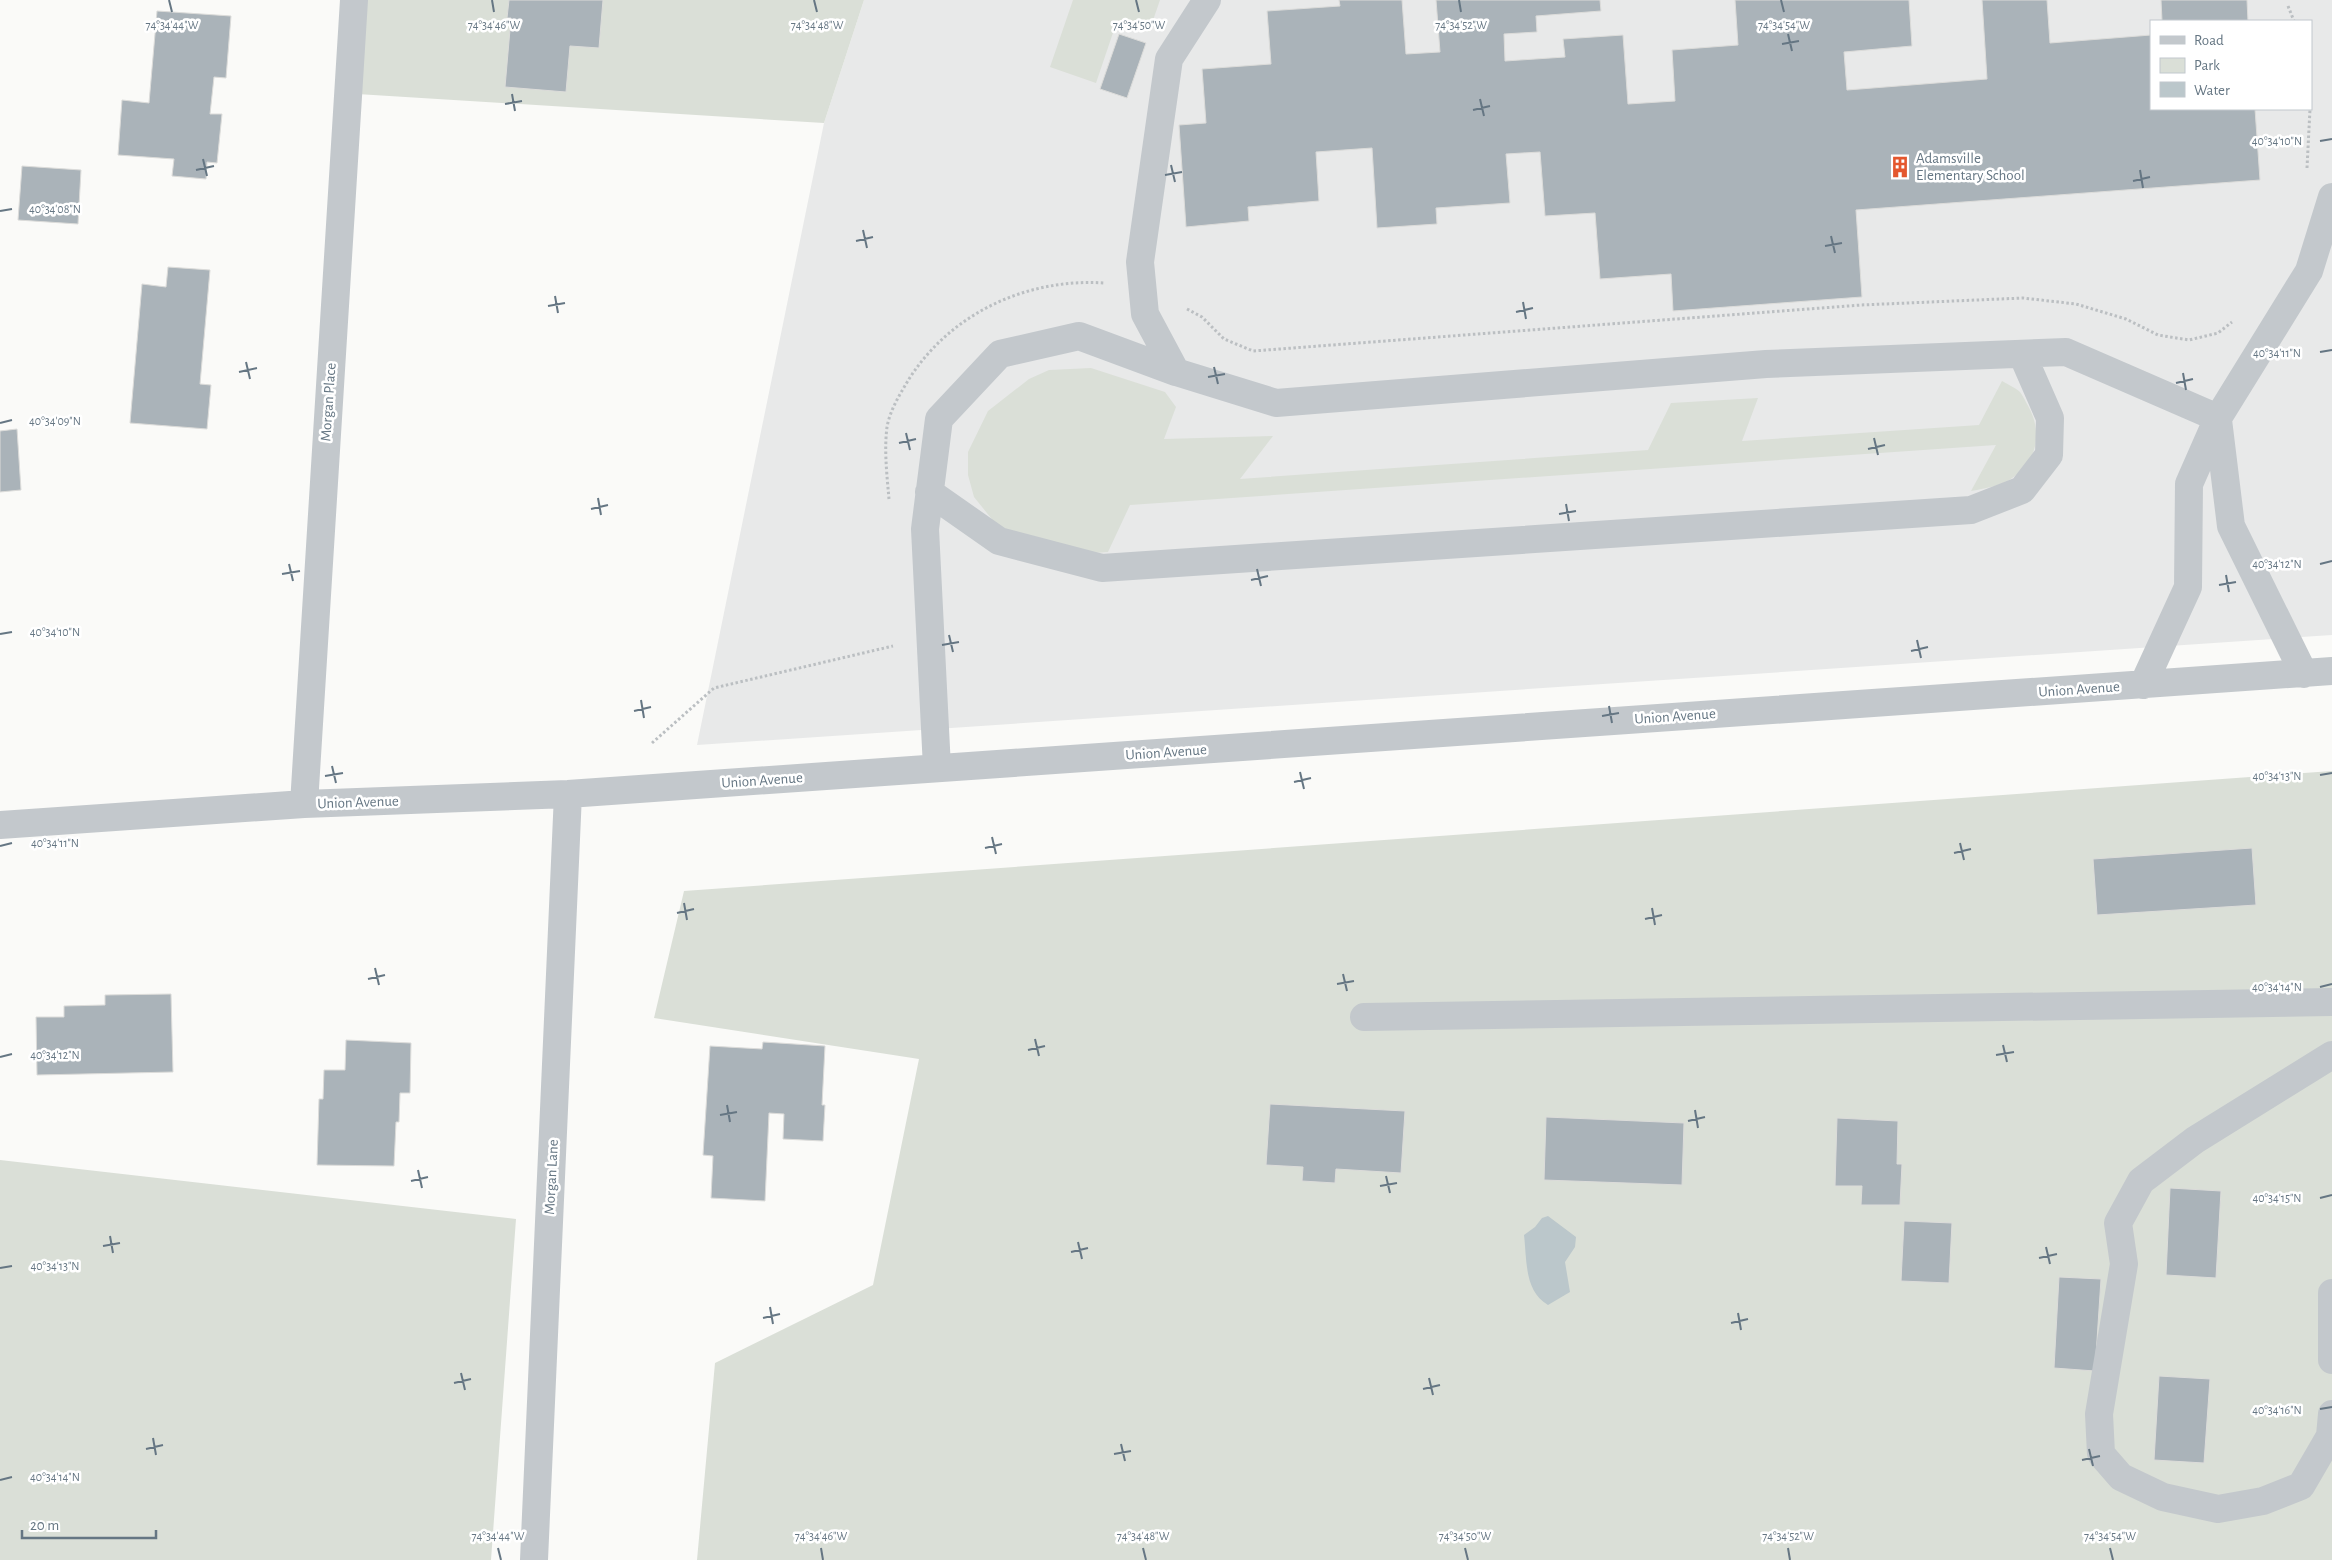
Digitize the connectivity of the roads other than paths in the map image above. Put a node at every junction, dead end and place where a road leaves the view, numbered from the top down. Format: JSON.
{"nodes":[{"id":1,"x":354,"y":0,"type":"edge"},
{"id":2,"x":1207,"y":0,"type":"edge"},
{"id":3,"x":2332,"y":197,"type":"edge"},
{"id":4,"x":2022,"y":354,"type":"junction"},
{"id":5,"x":1176,"y":372,"type":"junction"},
{"id":6,"x":2218,"y":418,"type":"junction"},
{"id":7,"x":929,"y":492,"type":"junction"},
{"id":8,"x":2332,"y":671,"type":"edge"},
{"id":9,"x":2304,"y":674,"type":"junction"},
{"id":10,"x":2143,"y":685,"type":"junction"},
{"id":11,"x":937,"y":768,"type":"junction"},
{"id":12,"x":568,"y":794,"type":"junction"},
{"id":13,"x":304,"y":804,"type":"junction"},
{"id":14,"x":0,"y":825,"type":"edge"},
{"id":15,"x":2332,"y":1002,"type":"edge"},
{"id":16,"x":1364,"y":1016,"type":"dead end"},
{"id":17,"x":2332,"y":1055,"type":"edge"},
{"id":18,"x":2332,"y":1293,"type":"edge"},
{"id":19,"x":2332,"y":1360,"type":"edge"},
{"id":20,"x":2332,"y":1414,"type":"edge"},
{"id":21,"x":534,"y":1560,"type":"edge"}],
"edges":[{"from":1,"to":13,"type":"street","name":"Morgan Place"},
{"from":2,"to":5,"type":"street"},
{"from":3,"to":6,"type":"street"},
{"from":4,"to":5,"type":"street"},
{"from":4,"to":6,"type":"street"},
{"from":4,"to":7,"type":"street"},
{"from":5,"to":7,"type":"street"},
{"from":6,"to":9,"type":"street"},
{"from":6,"to":10,"type":"street"},
{"from":7,"to":11,"type":"street"},
{"from":8,"to":9,"type":"street","name":"Union Avenue"},
{"from":9,"to":10,"type":"street","name":"Union Avenue"},
{"from":10,"to":11,"type":"street","name":"Union Avenue"},
{"from":11,"to":12,"type":"street","name":"Union Avenue"},
{"from":12,"to":13,"type":"street","name":"Union Avenue"},
{"from":12,"to":21,"type":"street","name":"Morgan Lane"},
{"from":13,"to":14,"type":"street","name":"Union Avenue"},
{"from":15,"to":16,"type":"street"},
{"from":17,"to":20,"type":"street"},
{"from":18,"to":19,"type":"street"}]}
